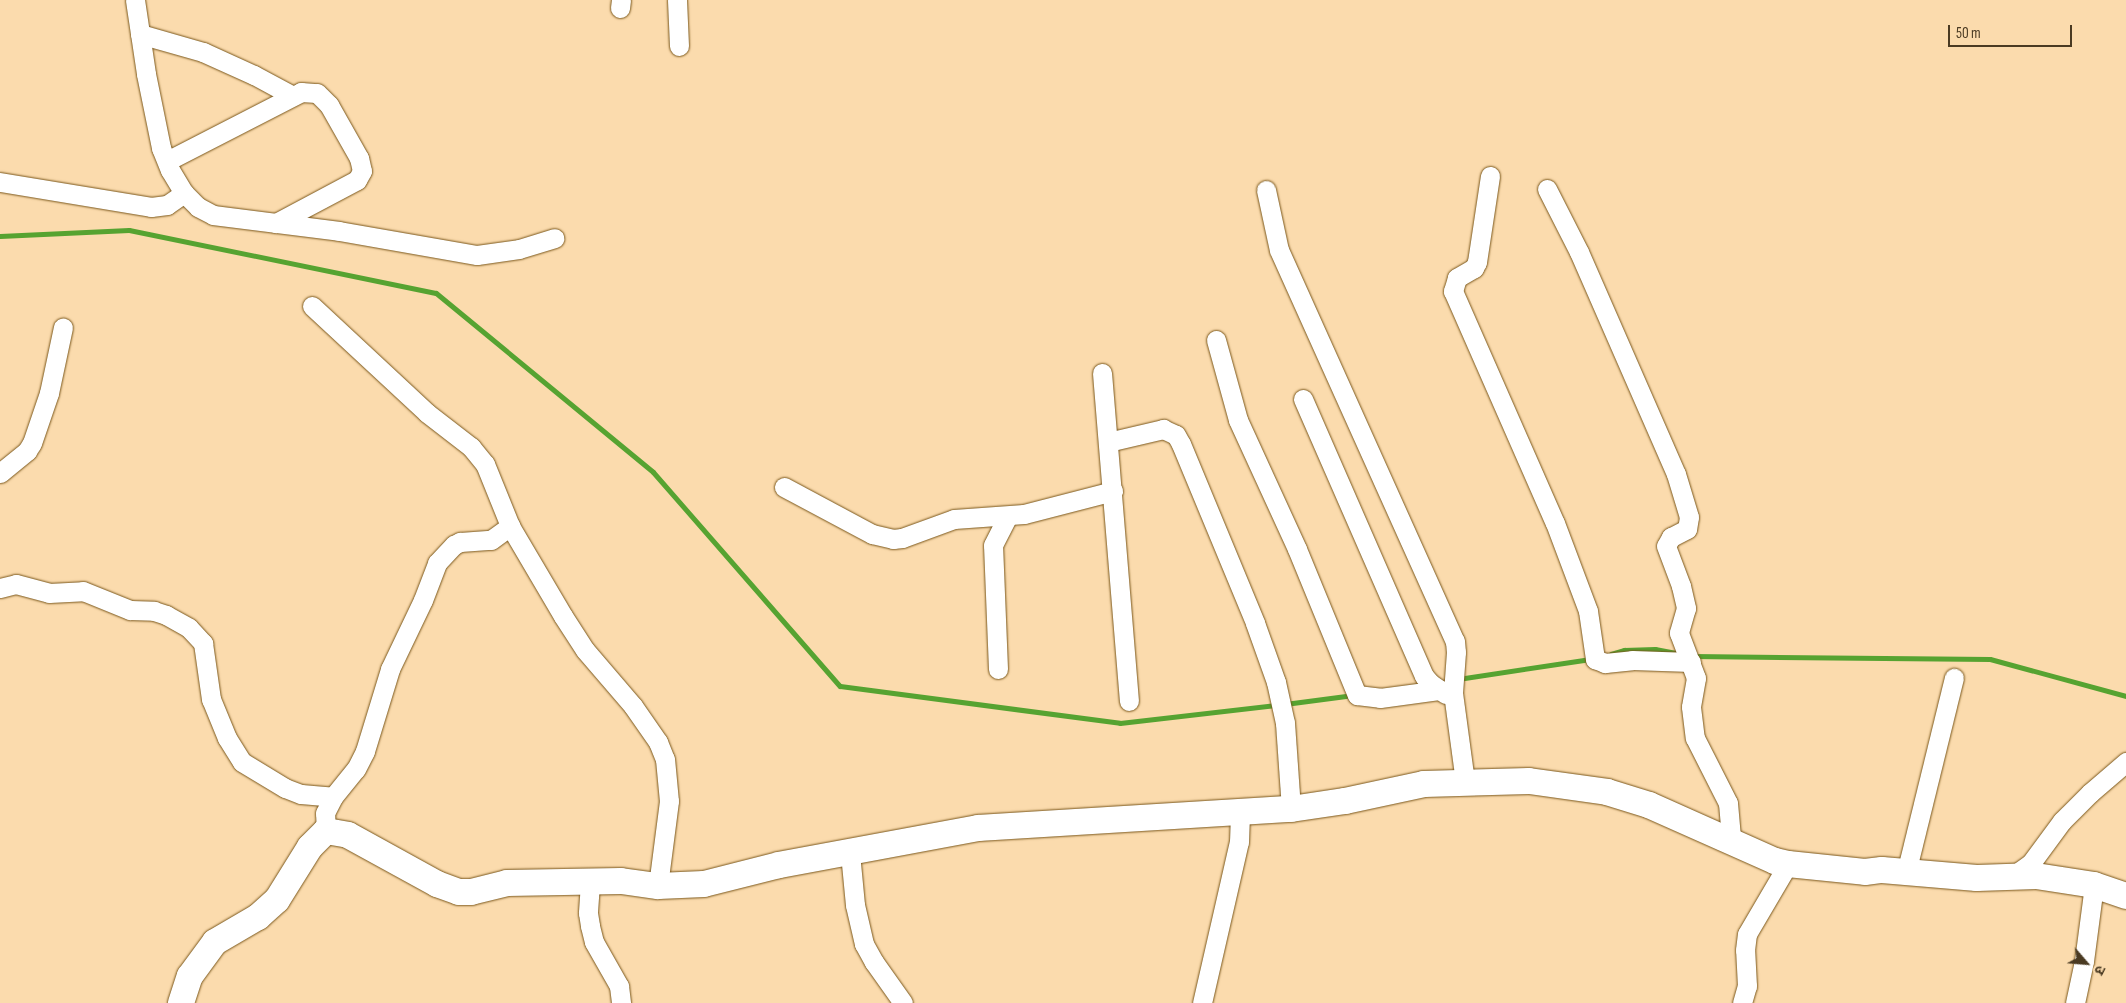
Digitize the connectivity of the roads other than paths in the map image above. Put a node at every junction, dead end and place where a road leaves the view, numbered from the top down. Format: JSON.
{"nodes":[{"id":1,"x":135,"y":0,"type":"edge"},
{"id":2,"x":678,"y":0,"type":"edge"},
{"id":3,"x":140,"y":34,"type":"junction"},
{"id":4,"x":679,"y":46,"type":"dead end"},
{"id":5,"x":294,"y":96,"type":"junction"},
{"id":6,"x":166,"y":162,"type":"junction"},
{"id":7,"x":1490,"y":176,"type":"dead end"},
{"id":8,"x":0,"y":182,"type":"edge"},
{"id":9,"x":1547,"y":189,"type":"dead end"},
{"id":10,"x":1266,"y":190,"type":"dead end"},
{"id":11,"x":184,"y":193,"type":"junction"},
{"id":12,"x":276,"y":223,"type":"junction"},
{"id":13,"x":554,"y":238,"type":"dead end"},
{"id":14,"x":312,"y":306,"type":"dead end"},
{"id":15,"x":63,"y":327,"type":"dead end"},
{"id":16,"x":1216,"y":340,"type":"dead end"},
{"id":17,"x":1102,"y":373,"type":"dead end"},
{"id":18,"x":1303,"y":399,"type":"dead end"},
{"id":19,"x":1108,"y":442,"type":"junction"},
{"id":20,"x":0,"y":472,"type":"edge"},
{"id":21,"x":784,"y":487,"type":"dead end"},
{"id":22,"x":1113,"y":491,"type":"junction"},
{"id":23,"x":1007,"y":517,"type":"junction"},
{"id":24,"x":510,"y":526,"type":"junction"},
{"id":25,"x":0,"y":588,"type":"edge"},
{"id":26,"x":1691,"y":662,"type":"junction"},
{"id":27,"x":998,"y":669,"type":"dead end"},
{"id":28,"x":1954,"y":678,"type":"dead end"},
{"id":29,"x":1447,"y":694,"type":"junction"},
{"id":30,"x":1129,"y":701,"type":"dead end"},
{"id":31,"x":2126,"y":762,"type":"edge"},
{"id":32,"x":1465,"y":782,"type":"junction"},
{"id":33,"x":333,"y":797,"type":"junction"},
{"id":34,"x":1291,"y":809,"type":"junction"},
{"id":35,"x":1240,"y":812,"type":"junction"},
{"id":36,"x":326,"y":831,"type":"junction"},
{"id":37,"x":1731,"y":841,"type":"junction"},
{"id":38,"x":850,"y":853,"type":"junction"},
{"id":39,"x":1788,"y":864,"type":"junction"},
{"id":40,"x":1906,"y":873,"type":"junction"},
{"id":41,"x":2013,"y":876,"type":"junction"},
{"id":42,"x":590,"y":882,"type":"junction"},
{"id":43,"x":2094,"y":885,"type":"junction"},
{"id":44,"x":658,"y":886,"type":"junction"},
{"id":45,"x":2126,"y":896,"type":"edge"},
{"id":46,"x":180,"y":1003,"type":"edge"},
{"id":47,"x":621,"y":1003,"type":"edge"},
{"id":48,"x":903,"y":1003,"type":"edge"},
{"id":49,"x":1202,"y":1003,"type":"edge"},
{"id":50,"x":1742,"y":1003,"type":"edge"},
{"id":51,"x":2075,"y":1003,"type":"edge"}],
"edges":[{"from":1,"to":3,"type":"street"},
{"from":2,"to":4,"type":"street"},
{"from":3,"to":5,"type":"street"},
{"from":3,"to":6,"type":"street"},
{"from":5,"to":6,"type":"street"},
{"from":5,"to":12,"type":"street"},
{"from":6,"to":11,"type":"street"},
{"from":7,"to":26,"type":"street"},
{"from":8,"to":11,"type":"street"},
{"from":9,"to":26,"type":"street"},
{"from":10,"to":29,"type":"street"},
{"from":11,"to":12,"type":"street"},
{"from":12,"to":13,"type":"street"},
{"from":14,"to":24,"type":"street"},
{"from":15,"to":20,"type":"street"},
{"from":16,"to":29,"type":"street"},
{"from":17,"to":19,"type":"street"},
{"from":18,"to":29,"type":"street"},
{"from":19,"to":22,"type":"street"},
{"from":19,"to":34,"type":"street"},
{"from":21,"to":23,"type":"street"},
{"from":22,"to":23,"type":"street"},
{"from":22,"to":30,"type":"street"},
{"from":23,"to":27,"type":"street"},
{"from":24,"to":33,"type":"street"},
{"from":24,"to":44,"type":"street"},
{"from":25,"to":33,"type":"street"},
{"from":26,"to":37,"type":"street"},
{"from":28,"to":40,"type":"street"},
{"from":29,"to":32,"type":"street"},
{"from":31,"to":41,"type":"street"},
{"from":32,"to":34,"type":"street"},
{"from":32,"to":37,"type":"street"},
{"from":33,"to":36,"type":"street"},
{"from":34,"to":35,"type":"street"},
{"from":35,"to":38,"type":"street"},
{"from":35,"to":49,"type":"street"},
{"from":36,"to":42,"type":"street"},
{"from":36,"to":46,"type":"street"},
{"from":37,"to":39,"type":"street"},
{"from":38,"to":44,"type":"street"},
{"from":38,"to":48,"type":"street"},
{"from":39,"to":40,"type":"street"},
{"from":39,"to":50,"type":"street"},
{"from":40,"to":41,"type":"street"},
{"from":41,"to":43,"type":"street"},
{"from":42,"to":44,"type":"street"},
{"from":42,"to":47,"type":"street"},
{"from":43,"to":45,"type":"street"},
{"from":43,"to":51,"type":"street"}]}
